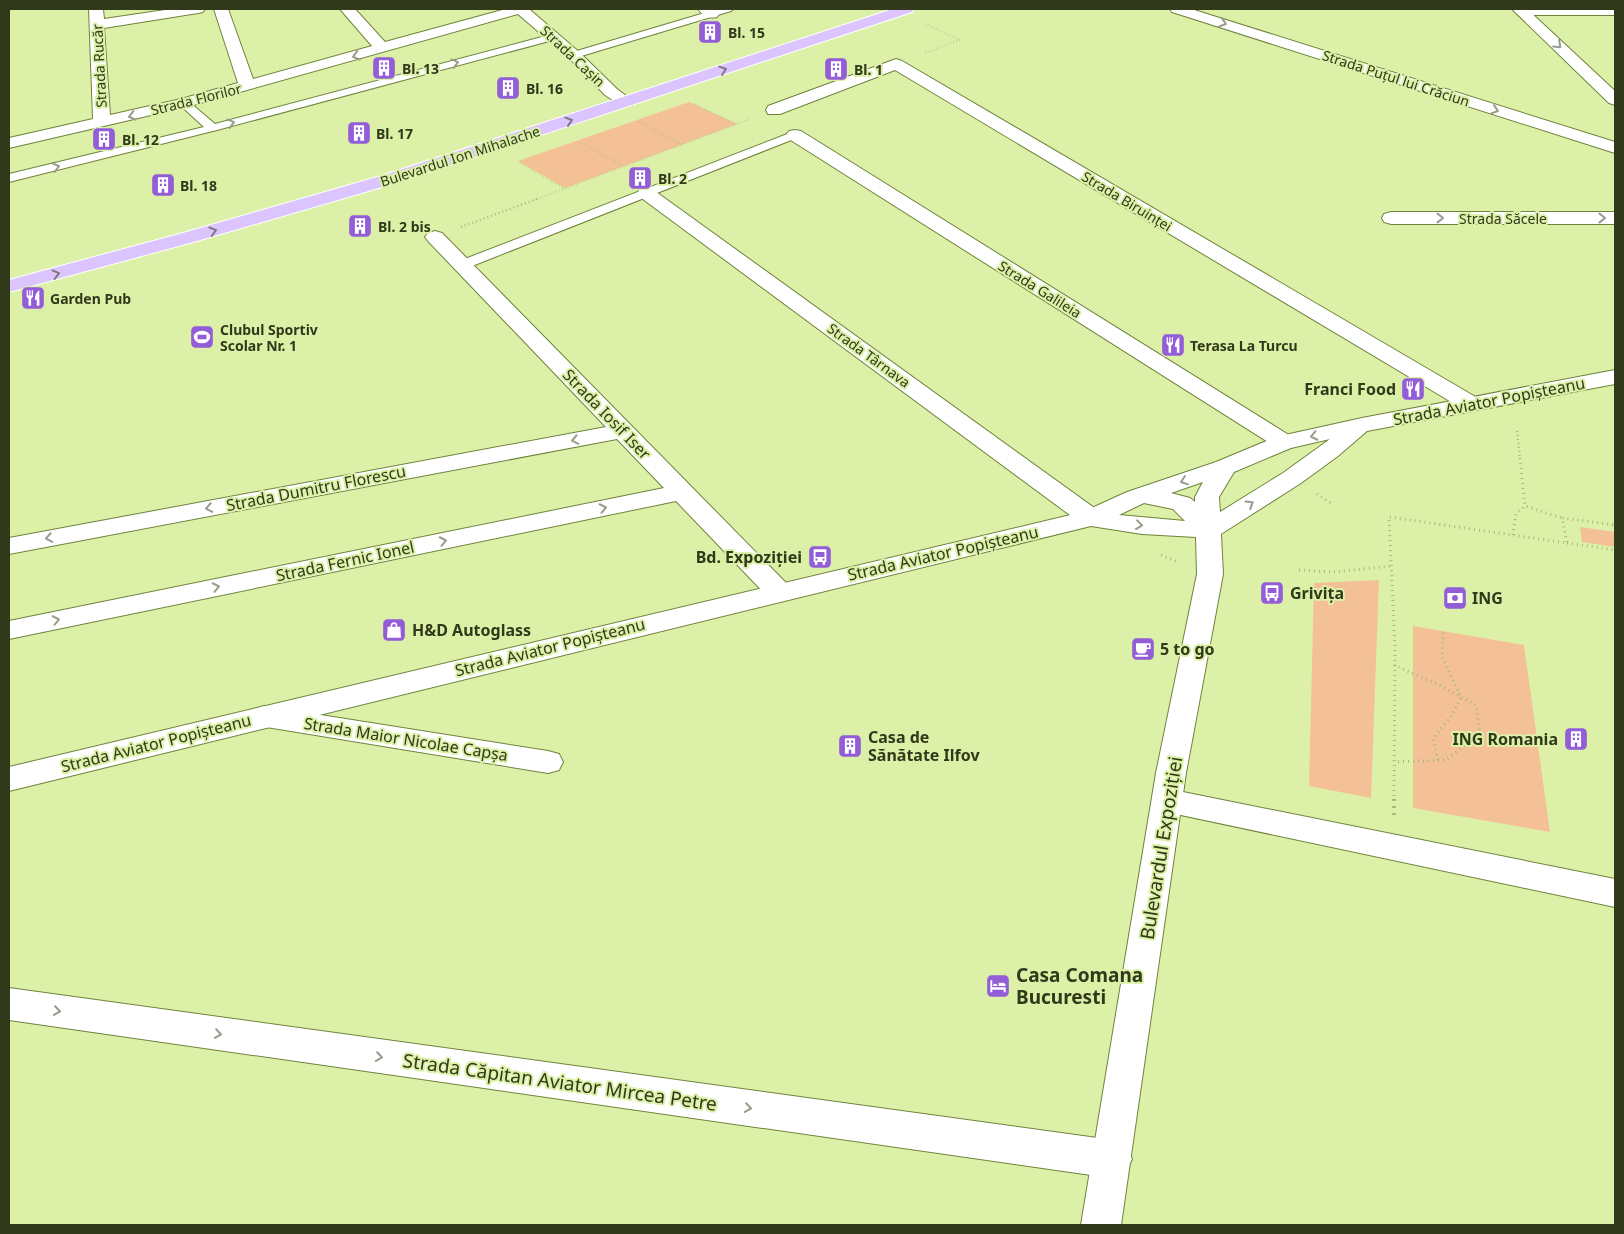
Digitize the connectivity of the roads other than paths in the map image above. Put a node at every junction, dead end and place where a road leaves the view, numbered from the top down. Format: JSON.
{"nodes":[{"id":1,"x":96,"y":9,"type":"edge"},
{"id":2,"x":198,"y":9,"type":"edge"},
{"id":3,"x":222,"y":9,"type":"edge"},
{"id":4,"x":347,"y":9,"type":"edge"},
{"id":5,"x":521,"y":9,"type":"edge"},
{"id":6,"x":728,"y":9,"type":"edge"},
{"id":7,"x":860,"y":9,"type":"edge"},
{"id":8,"x":1177,"y":9,"type":"edge"},
{"id":9,"x":1518,"y":10,"type":"edge"},
{"id":10,"x":708,"y":11,"type":"edge"},
{"id":11,"x":1615,"y":11,"type":"edge"},
{"id":12,"x":913,"y":15,"type":"edge"},
{"id":13,"x":96,"y":25,"type":"junction"},
{"id":14,"x":552,"y":37,"type":"junction"},
{"id":15,"x":382,"y":48,"type":"junction"},
{"id":16,"x":574,"y":56,"type":"junction"},
{"id":17,"x":247,"y":86,"type":"junction"},
{"id":18,"x":611,"y":92,"type":"junction"},
{"id":19,"x":1615,"y":100,"type":"edge"},
{"id":20,"x":626,"y":102,"type":"junction"},
{"id":21,"x":184,"y":103,"type":"junction"},
{"id":22,"x":774,"y":110,"type":"road end"},
{"id":23,"x":102,"y":123,"type":"junction"},
{"id":24,"x":213,"y":128,"type":"junction"},
{"id":25,"x":795,"y":135,"type":"joint"},
{"id":26,"x":9,"y":143,"type":"edge"},
{"id":27,"x":1615,"y":148,"type":"edge"},
{"id":28,"x":9,"y":178,"type":"edge"},
{"id":29,"x":646,"y":193,"type":"junction"},
{"id":30,"x":1391,"y":218,"type":"dead end"},
{"id":31,"x":1615,"y":218,"type":"edge"},
{"id":32,"x":435,"y":237,"type":"road end"},
{"id":33,"x":462,"y":265,"type":"junction"},
{"id":34,"x":9,"y":269,"type":"edge"},
{"id":35,"x":9,"y":286,"type":"edge"},
{"id":36,"x":1615,"y":376,"type":"edge"},
{"id":37,"x":1471,"y":404,"type":"junction"},
{"id":38,"x":1362,"y":425,"type":"junction"},
{"id":39,"x":623,"y":431,"type":"junction"},
{"id":40,"x":1284,"y":442,"type":"junction"},
{"id":41,"x":1225,"y":467,"type":"junction"},
{"id":42,"x":682,"y":492,"type":"junction"},
{"id":43,"x":1143,"y":495,"type":"junction"},
{"id":44,"x":1091,"y":518,"type":"junction"},
{"id":45,"x":1209,"y":530,"type":"junction"},
{"id":46,"x":9,"y":546,"type":"edge"},
{"id":47,"x":779,"y":592,"type":"junction"},
{"id":48,"x":9,"y":630,"type":"edge"},
{"id":49,"x":264,"y":716,"type":"junction"},
{"id":50,"x":548,"y":762,"type":"dead end"},
{"id":51,"x":9,"y":779,"type":"edge"},
{"id":52,"x":1168,"y":801,"type":"junction"},
{"id":53,"x":1615,"y":893,"type":"edge"},
{"id":54,"x":9,"y":1004,"type":"edge"},
{"id":55,"x":1112,"y":1159,"type":"junction"},
{"id":56,"x":1101,"y":1225,"type":"edge"}],
"edges":[{"from":1,"to":13,"type":"street","name":"Strada Rucăr"},
{"from":2,"to":13,"type":"street"},
{"from":3,"to":17,"type":"street"},
{"from":4,"to":15,"type":"street"},
{"from":5,"to":14,"type":"street","name":"Strada Cașin"},
{"from":5,"to":15,"type":"street","name":"Strada Florilor"},
{"from":6,"to":10,"type":"lane"},
{"from":7,"to":18,"type":"main road","name":"Bulevardul Ion Mihalache"},
{"from":8,"to":27,"type":"street","name":"Strada Puțul lui Crăciun","one_way":true},
{"from":9,"to":11,"type":"street"},
{"from":9,"to":19,"type":"street","one_way":true},
{"from":10,"to":16,"type":"lane"},
{"from":20,"to":12,"type":"main road","name":"Bulevardul Ion Mihalache","one_way":true},
{"from":13,"to":23,"type":"street","name":"Strada Rucăr"},
{"from":14,"to":16,"type":"street","name":"Strada Cașin"},
{"from":24,"to":14,"type":"lane","one_way":true},
{"from":15,"to":17,"type":"street","name":"Strada Florilor","one_way":true},
{"from":16,"to":18,"type":"street","name":"Strada Cașin"},
{"from":17,"to":21,"type":"street","name":"Strada Florilor"},
{"from":18,"to":20,"type":"street","name":"Strada Cașin"},
{"from":18,"to":34,"type":"main road","name":"Bulevardul Ion Mihalache"},
{"from":35,"to":20,"type":"main road","name":"Bulevardul Ion Mihalache","one_way":true},
{"from":21,"to":23,"type":"street","name":"Strada Florilor","one_way":true},
{"from":21,"to":24,"type":"lane"},
{"from":22,"to":37,"type":"street","name":"Strada Biruinței"},
{"from":23,"to":26,"type":"street","name":"Strada Florilor"},
{"from":28,"to":24,"type":"lane","one_way":true},
{"from":25,"to":29,"type":"lane"},
{"from":25,"to":40,"type":"street","name":"Strada Galileia"},
{"from":29,"to":33,"type":"lane"},
{"from":29,"to":44,"type":"street","name":"Strada Târnava"},
{"from":30,"to":31,"type":"street","name":"Strada Săcele","one_way":true},
{"from":32,"to":33,"type":"street","name":"Strada Iosif Iser"},
{"from":33,"to":39,"type":"street","name":"Strada Iosif Iser"},
{"from":36,"to":37,"type":"street","name":"Strada Aviator Popișteanu"},
{"from":37,"to":38,"type":"street","name":"Strada Aviator Popișteanu"},
{"from":38,"to":40,"type":"street","name":"Strada Aviator Popișteanu","one_way":true},
{"from":45,"to":38,"type":"street","name":"Strada Aviator Popișteanu","one_way":true},
{"from":39,"to":42,"type":"street","name":"Strada Iosif Iser"},
{"from":39,"to":46,"type":"street","name":"Strada Dumitru Florescu","one_way":true},
{"from":40,"to":41,"type":"street","name":"Strada Aviator Popișteanu"},
{"from":41,"to":43,"type":"street","name":"Strada Aviator Popișteanu","one_way":true},
{"from":41,"to":45,"type":"street","name":"Bulevardul Expoziției"},
{"from":42,"to":47,"type":"street","name":"Strada Iosif Iser"},
{"from":48,"to":42,"type":"street","name":"Strada Fernic Ionel","one_way":true},
{"from":43,"to":44,"type":"street","name":"Strada Aviator Popișteanu"},
{"from":43,"to":45,"type":"street"},
{"from":44,"to":45,"type":"street","name":"Strada Aviator Popișteanu","one_way":true},
{"from":44,"to":47,"type":"street","name":"Strada Aviator Popișteanu"},
{"from":45,"to":52,"type":"street","name":"Bulevardul Expoziției"},
{"from":47,"to":49,"type":"street","name":"Strada Aviator Popișteanu"},
{"from":49,"to":50,"type":"street","name":"Strada Maior Nicolae Capșa"},
{"from":49,"to":51,"type":"street","name":"Strada Aviator Popișteanu"},
{"from":52,"to":53,"type":"street"},
{"from":52,"to":55,"type":"street","name":"Bulevardul Expoziției"},
{"from":54,"to":55,"type":"street","name":"Strada Căpitan Aviator Mircea Petre","one_way":true},
{"from":55,"to":56,"type":"street","name":"Bulevardul Expoziției"}]}
